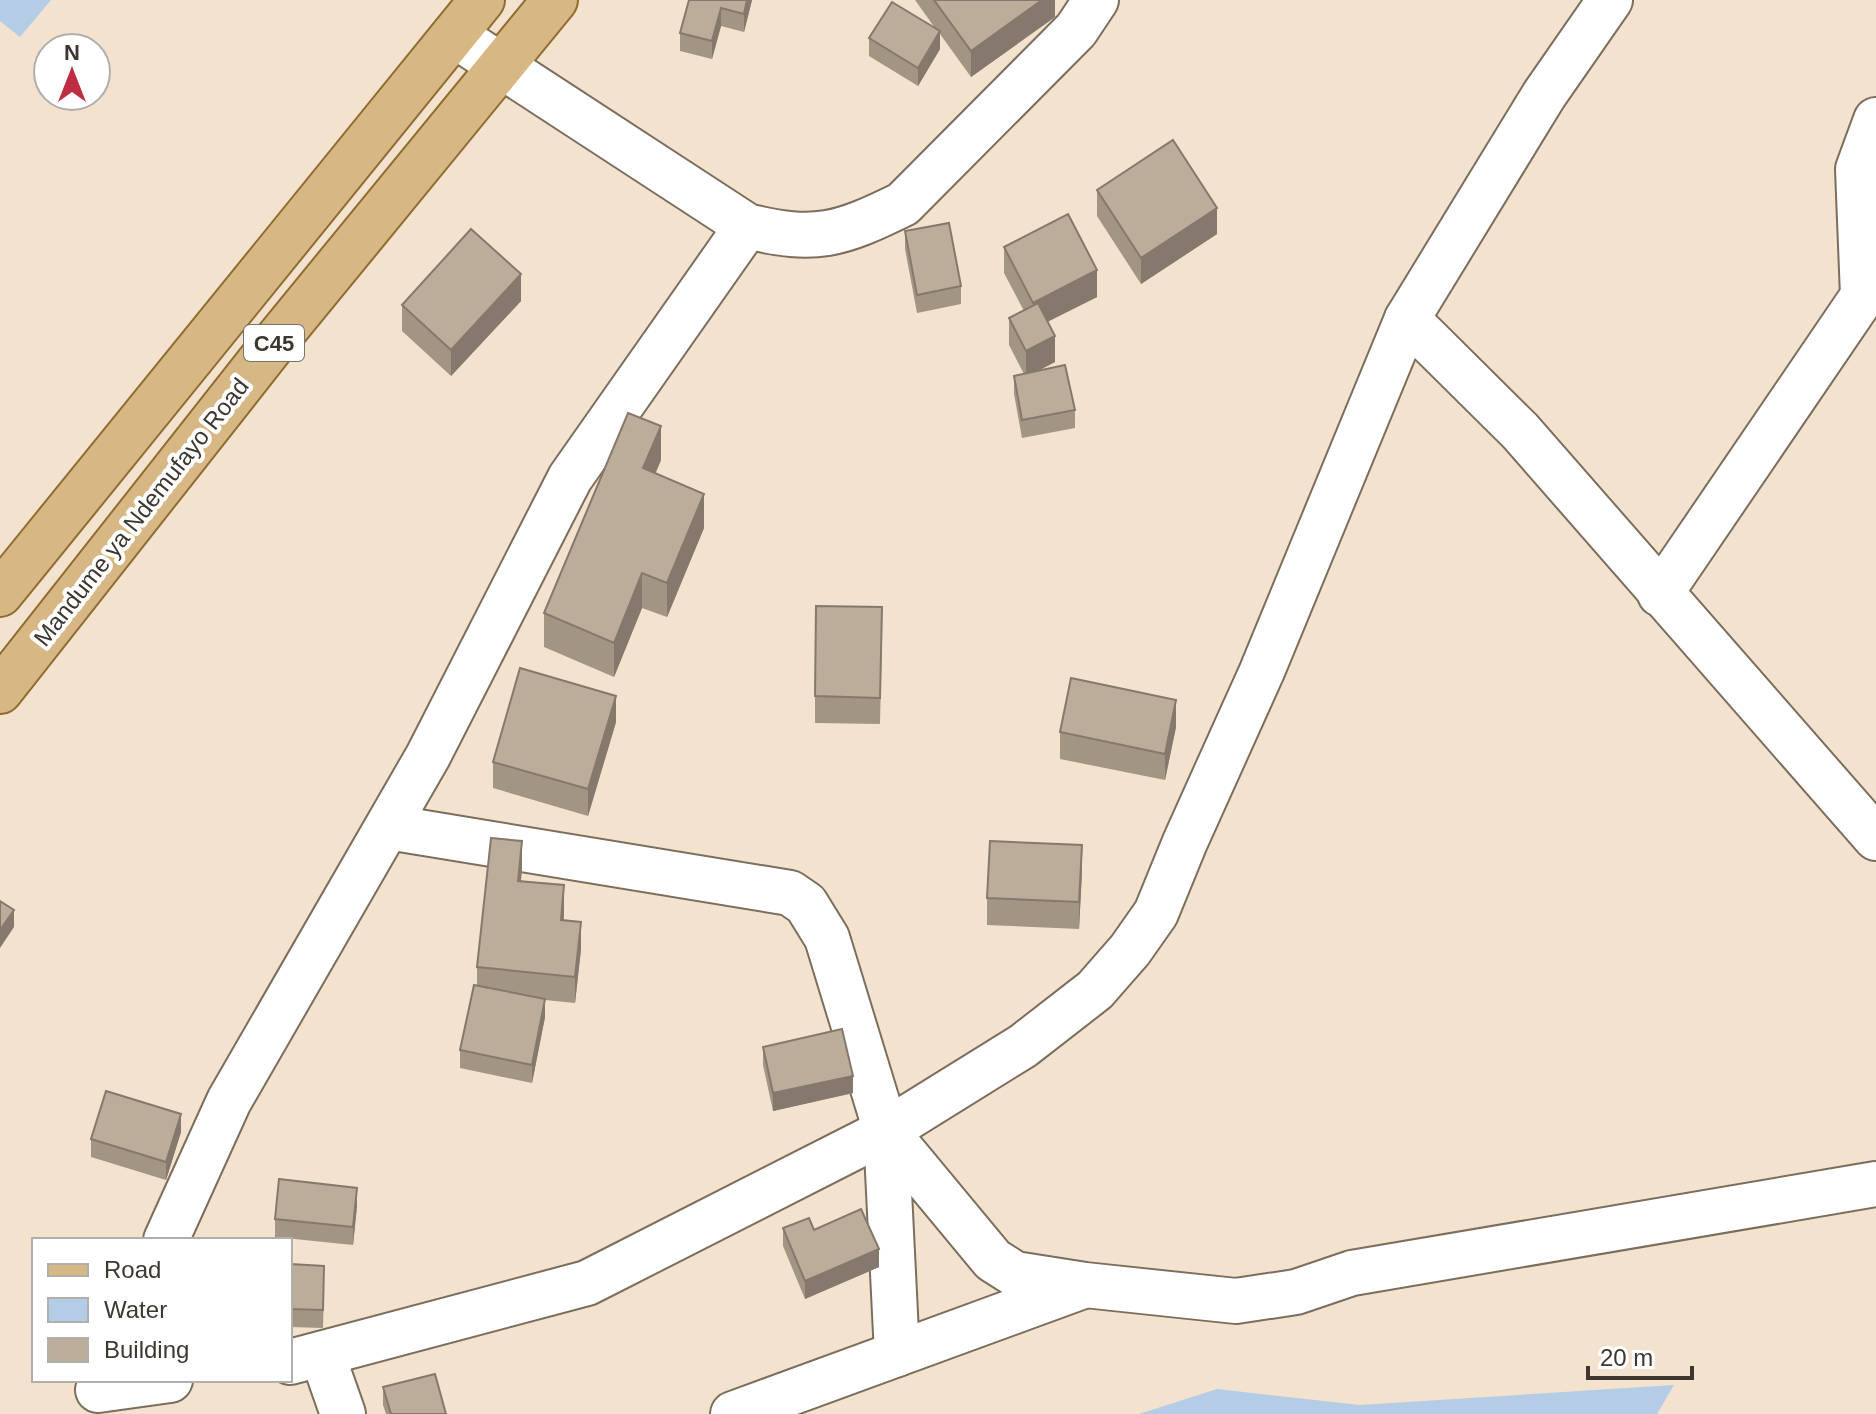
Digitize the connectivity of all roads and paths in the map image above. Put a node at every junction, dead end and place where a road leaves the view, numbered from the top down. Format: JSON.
{"nodes":[{"id":1,"x":482,"y":0,"type":"edge"},
{"id":2,"x":555,"y":0,"type":"edge"},
{"id":3,"x":1096,"y":0,"type":"edge"},
{"id":4,"x":1610,"y":0,"type":"edge"},
{"id":5,"x":454,"y":35,"type":"junction"},
{"id":6,"x":500,"y":65,"type":"junction"},
{"id":7,"x":1876,"y":120,"type":"edge"},
{"id":8,"x":747,"y":226,"type":"junction"},
{"id":9,"x":1869,"y":299,"type":"edge"},
{"id":10,"x":1407,"y":319,"type":"junction"},
{"id":11,"x":0,"y":594,"type":"edge"},
{"id":12,"x":1660,"y":594,"type":"junction"},
{"id":13,"x":0,"y":691,"type":"edge"},
{"id":14,"x":388,"y":827,"type":"junction"},
{"id":15,"x":1876,"y":838,"type":"edge"},
{"id":16,"x":886,"y":1131,"type":"junction"},
{"id":17,"x":1876,"y":1184,"type":"edge"},
{"id":18,"x":167,"y":1238,"type":"edge"},
{"id":19,"x":1085,"y":1285,"type":"junction"},
{"id":20,"x":897,"y":1354,"type":"junction"},
{"id":21,"x":306,"y":1358,"type":"edge"},
{"id":22,"x":142,"y":1382,"type":"edge"},
{"id":23,"x":100,"y":1385,"type":"edge"},
{"id":24,"x":343,"y":1414,"type":"edge"},
{"id":25,"x":733,"y":1414,"type":"edge"}],
"edges":[{"from":1,"to":5,"type":"main road","number":"C45"},
{"from":2,"to":6,"type":"main road","name":"Mandume ya Ndemufayo Road","number":"C45"},
{"from":3,"to":8,"type":"street"},
{"from":4,"to":10,"type":"street"},
{"from":5,"to":6,"type":"street"},
{"from":5,"to":11,"type":"main road","number":"C45"},
{"from":6,"to":8,"type":"street"},
{"from":6,"to":13,"type":"main road","name":"Mandume ya Ndemufayo Road","number":"C45"},
{"from":7,"to":9,"type":"street"},
{"from":8,"to":14,"type":"street"},
{"from":9,"to":12,"type":"street"},
{"from":10,"to":12,"type":"street"},
{"from":10,"to":16,"type":"street"},
{"from":12,"to":15,"type":"street"},
{"from":14,"to":16,"type":"street"},
{"from":14,"to":18,"type":"street"},
{"from":16,"to":19,"type":"street"},
{"from":16,"to":20,"type":"street"},
{"from":16,"to":21,"type":"street"},
{"from":17,"to":19,"type":"street"},
{"from":19,"to":20,"type":"street"},
{"from":20,"to":25,"type":"street"},
{"from":21,"to":24,"type":"street"},
{"from":22,"to":23,"type":"street"}]}
